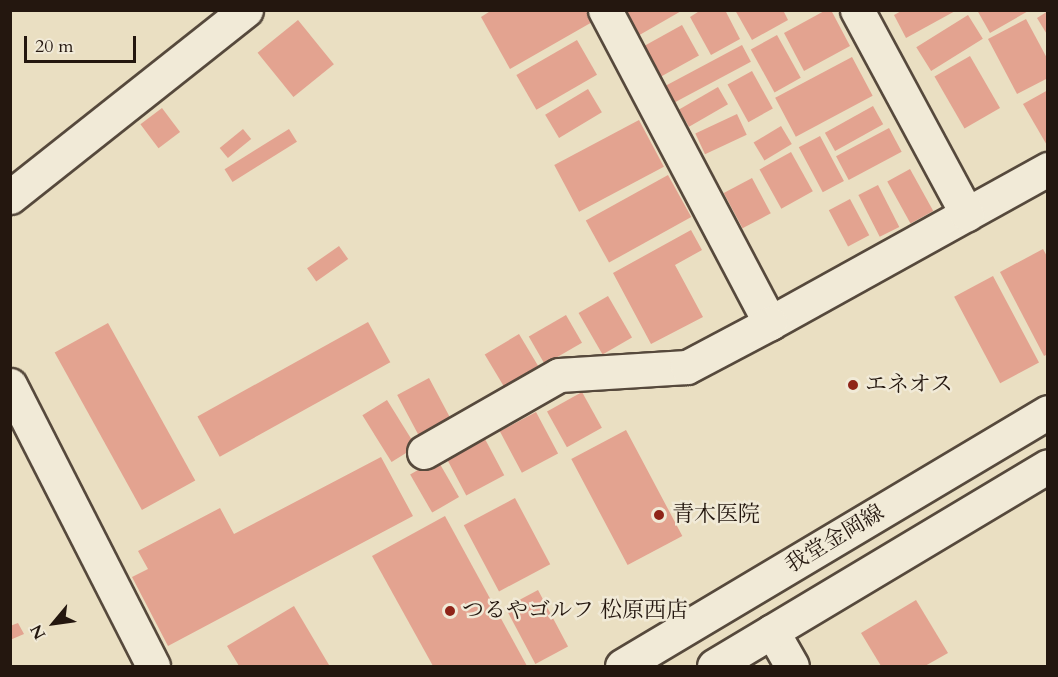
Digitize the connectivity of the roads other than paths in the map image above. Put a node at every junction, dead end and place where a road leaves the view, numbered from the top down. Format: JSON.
{"nodes":[{"id":1,"x":246,"y":10,"type":"edge"},
{"id":2,"x":604,"y":10,"type":"edge"},
{"id":3,"x":857,"y":10,"type":"edge"},
{"id":4,"x":1047,"y":169,"type":"edge"},
{"id":5,"x":10,"y":197,"type":"edge"},
{"id":6,"x":967,"y":214,"type":"junction"},
{"id":7,"x":770,"y":323,"type":"junction"},
{"id":8,"x":10,"y":385,"type":"edge"},
{"id":9,"x":1047,"y":412,"type":"edge"},
{"id":10,"x":424,"y":452,"type":"dead end"},
{"id":11,"x":1047,"y":466,"type":"edge"},
{"id":12,"x":772,"y":631,"type":"junction"},
{"id":13,"x":153,"y":666,"type":"edge"},
{"id":14,"x":622,"y":666,"type":"edge"},
{"id":15,"x":714,"y":666,"type":"edge"},
{"id":16,"x":792,"y":666,"type":"edge"}],
"edges":[{"from":1,"to":5,"type":"street"},
{"from":2,"to":7,"type":"street"},
{"from":3,"to":6,"type":"street"},
{"from":4,"to":6,"type":"street"},
{"from":6,"to":7,"type":"street"},
{"from":7,"to":10,"type":"street"},
{"from":8,"to":13,"type":"street"},
{"from":9,"to":14,"type":"street","name":"我堂金岡線"},
{"from":11,"to":12,"type":"street","name":"我堂金岡線"},
{"from":12,"to":15,"type":"street","name":"我堂金岡線"},
{"from":12,"to":16,"type":"street"}]}
